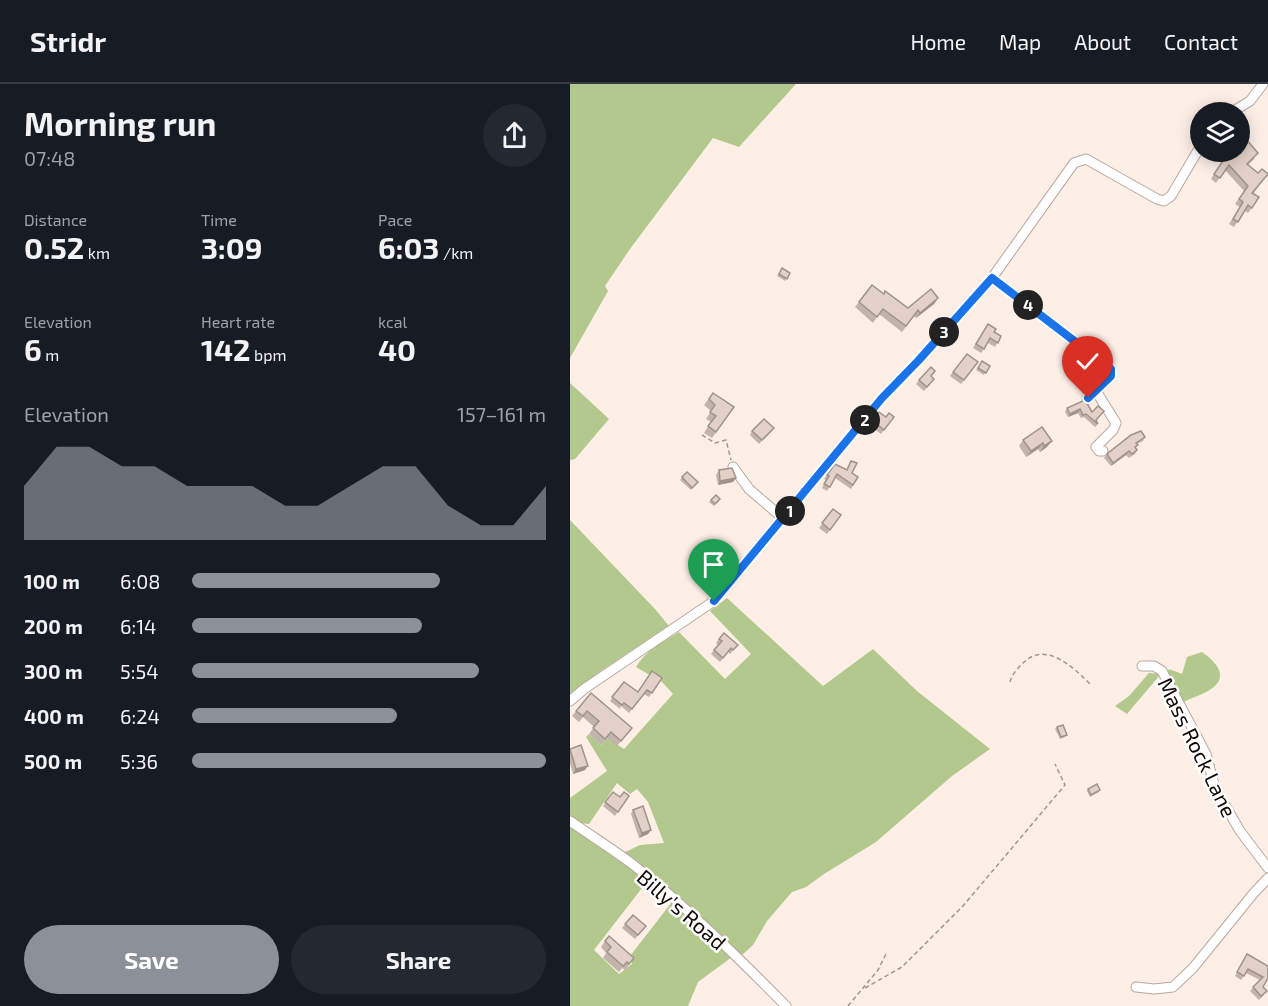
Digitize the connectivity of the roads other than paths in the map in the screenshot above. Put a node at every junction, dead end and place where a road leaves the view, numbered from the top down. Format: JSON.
{"nodes":[{"id":1,"x":1263,"y":84,"type":"edge"},
{"id":2,"x":1248,"y":102,"type":"edge"},
{"id":3,"x":1191,"y":162,"type":"edge"},
{"id":4,"x":992,"y":278,"type":"junction"},
{"id":5,"x":1096,"y":391,"type":"junction"},
{"id":6,"x":1088,"y":398,"type":"dead end"},
{"id":7,"x":1103,"y":451,"type":"dead end"},
{"id":8,"x":733,"y":467,"type":"edge"},
{"id":9,"x":784,"y":519,"type":"junction"},
{"id":10,"x":1142,"y":666,"type":"dead end"},
{"id":11,"x":570,"y":701,"type":"edge"},
{"id":12,"x":570,"y":822,"type":"edge"},
{"id":13,"x":1268,"y":868,"type":"edge"},
{"id":14,"x":1268,"y":878,"type":"edge"},
{"id":15,"x":1136,"y":987,"type":"dead end"},
{"id":16,"x":786,"y":1006,"type":"edge"}],
"edges":[{"from":1,"to":2,"type":"street"},
{"from":3,"to":4,"type":"street"},
{"from":4,"to":5,"type":"street"},
{"from":4,"to":9,"type":"street"},
{"from":5,"to":6,"type":"street"},
{"from":5,"to":7,"type":"street"},
{"from":8,"to":9,"type":"street"},
{"from":9,"to":11,"type":"street"},
{"from":10,"to":13,"type":"street","name":"Mass Rock Lane"},
{"from":12,"to":16,"type":"street","name":"Billy's Road"},
{"from":14,"to":15,"type":"street"}]}
